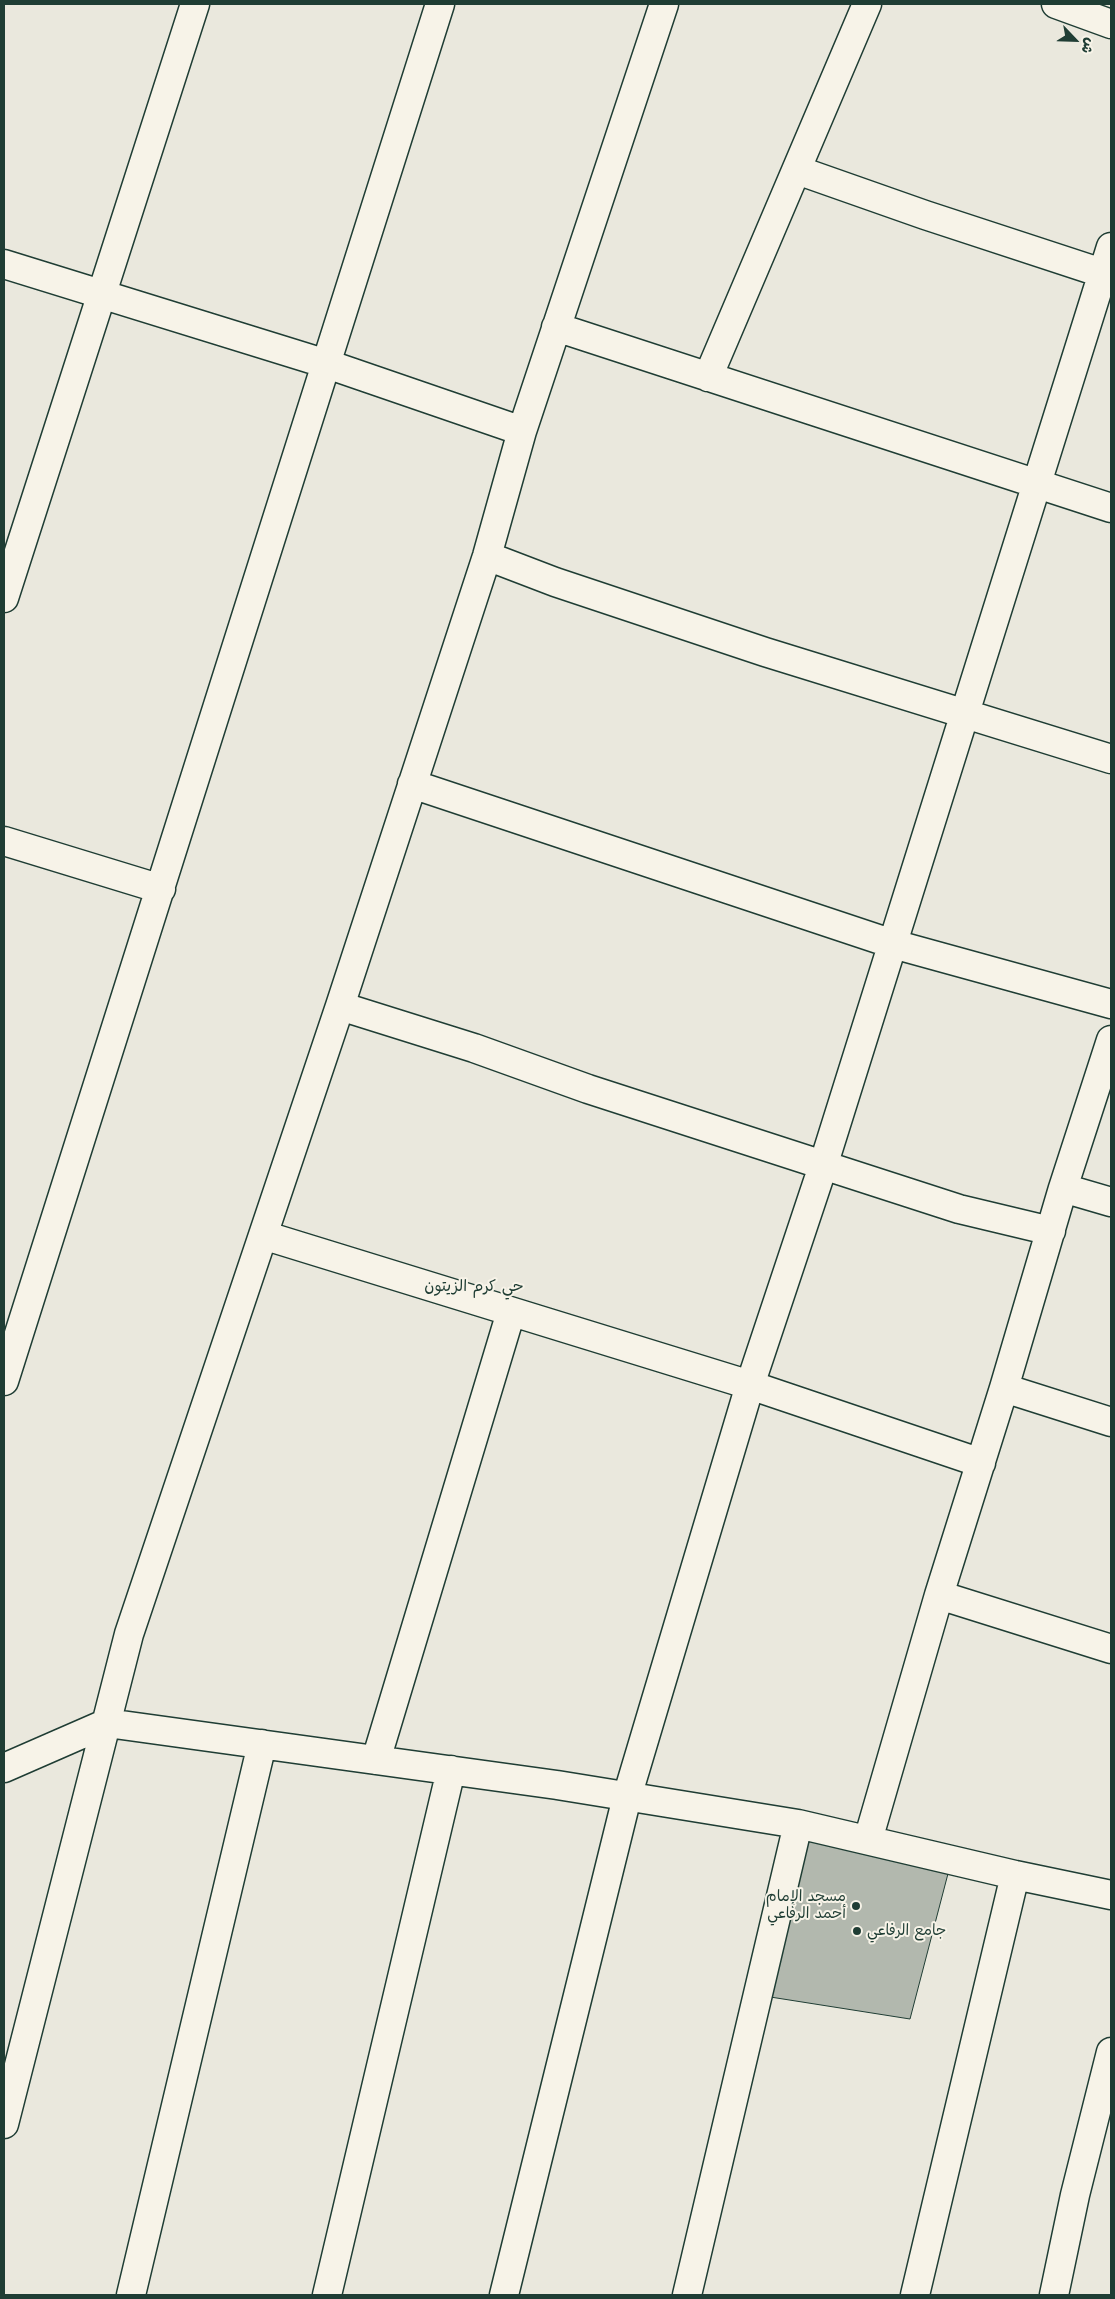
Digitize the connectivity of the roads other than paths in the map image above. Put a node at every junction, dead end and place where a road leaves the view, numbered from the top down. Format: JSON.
{"nodes":[{"id":1,"x":195,"y":4,"type":"edge"},
{"id":2,"x":440,"y":4,"type":"edge"},
{"id":3,"x":664,"y":4,"type":"edge"},
{"id":4,"x":867,"y":4,"type":"edge"},
{"id":5,"x":1056,"y":4,"type":"edge"},
{"id":6,"x":1111,"y":24,"type":"edge"},
{"id":7,"x":798,"y":170,"type":"junction"},
{"id":8,"x":1111,"y":247,"type":"edge"},
{"id":9,"x":4,"y":264,"type":"edge"},
{"id":10,"x":1107,"y":275,"type":"edge"},
{"id":11,"x":102,"y":295,"type":"junction"},
{"id":12,"x":556,"y":327,"type":"junction"},
{"id":13,"x":327,"y":364,"type":"junction"},
{"id":14,"x":708,"y":377,"type":"junction"},
{"id":15,"x":522,"y":431,"type":"junction"},
{"id":16,"x":1037,"y":486,"type":"junction"},
{"id":17,"x":1111,"y":508,"type":"edge"},
{"id":18,"x":487,"y":556,"type":"junction"},
{"id":19,"x":4,"y":598,"type":"edge"},
{"id":20,"x":965,"y":712,"type":"junction"},
{"id":21,"x":1111,"y":759,"type":"edge"},
{"id":22,"x":412,"y":784,"type":"junction"},
{"id":23,"x":4,"y":841,"type":"edge"},
{"id":24,"x":161,"y":889,"type":"junction"},
{"id":25,"x":892,"y":944,"type":"junction"},
{"id":26,"x":1111,"y":1004,"type":"edge"},
{"id":27,"x":340,"y":1006,"type":"junction"},
{"id":28,"x":1111,"y":1040,"type":"edge"},
{"id":29,"x":823,"y":1166,"type":"junction"},
{"id":30,"x":1063,"y":1188,"type":"junction"},
{"id":31,"x":1111,"y":1202,"type":"edge"},
{"id":32,"x":1051,"y":1231,"type":"junction"},
{"id":33,"x":263,"y":1235,"type":"junction"},
{"id":34,"x":511,"y":1312,"type":"junction"},
{"id":35,"x":4,"y":1381,"type":"edge"},
{"id":36,"x":750,"y":1385,"type":"junction"},
{"id":37,"x":1004,"y":1388,"type":"junction"},
{"id":38,"x":1111,"y":1422,"type":"edge"},
{"id":39,"x":981,"y":1463,"type":"junction"},
{"id":40,"x":939,"y":1595,"type":"junction"},
{"id":41,"x":1111,"y":1649,"type":"edge"},
{"id":42,"x":106,"y":1723,"type":"junction"},
{"id":43,"x":262,"y":1744,"type":"junction"},
{"id":44,"x":376,"y":1760,"type":"junction"},
{"id":45,"x":4,"y":1768,"type":"edge"},
{"id":46,"x":451,"y":1770,"type":"junction"},
{"id":47,"x":626,"y":1796,"type":"junction"},
{"id":48,"x":798,"y":1824,"type":"junction"},
{"id":49,"x":868,"y":1840,"type":"junction"},
{"id":50,"x":1015,"y":1875,"type":"junction"},
{"id":51,"x":1111,"y":1895,"type":"edge"},
{"id":52,"x":1111,"y":2052,"type":"edge"},
{"id":53,"x":4,"y":2124,"type":"edge"},
{"id":54,"x":131,"y":2295,"type":"edge"},
{"id":55,"x":327,"y":2295,"type":"edge"},
{"id":56,"x":504,"y":2295,"type":"edge"},
{"id":57,"x":687,"y":2295,"type":"edge"},
{"id":58,"x":915,"y":2295,"type":"edge"},
{"id":59,"x":1054,"y":2295,"type":"edge"}],
"edges":[{"from":1,"to":11,"type":"street"},
{"from":2,"to":13,"type":"street"},
{"from":3,"to":12,"type":"street"},
{"from":4,"to":7,"type":"street"},
{"from":5,"to":6,"type":"street"},
{"from":7,"to":10,"type":"street"},
{"from":7,"to":14,"type":"street"},
{"from":8,"to":10,"type":"street"},
{"from":9,"to":11,"type":"street"},
{"from":10,"to":16,"type":"street"},
{"from":11,"to":13,"type":"street"},
{"from":11,"to":19,"type":"street"},
{"from":12,"to":14,"type":"street"},
{"from":12,"to":15,"type":"street"},
{"from":13,"to":15,"type":"street"},
{"from":13,"to":24,"type":"street"},
{"from":14,"to":16,"type":"street"},
{"from":15,"to":18,"type":"street"},
{"from":16,"to":17,"type":"street"},
{"from":16,"to":20,"type":"street"},
{"from":18,"to":20,"type":"street"},
{"from":18,"to":22,"type":"street"},
{"from":20,"to":21,"type":"street"},
{"from":20,"to":25,"type":"street"},
{"from":22,"to":25,"type":"street"},
{"from":22,"to":27,"type":"street"},
{"from":23,"to":24,"type":"street"},
{"from":24,"to":35,"type":"street"},
{"from":25,"to":26,"type":"street"},
{"from":25,"to":29,"type":"street"},
{"from":27,"to":29,"type":"street"},
{"from":27,"to":33,"type":"street"},
{"from":28,"to":30,"type":"street"},
{"from":29,"to":32,"type":"street"},
{"from":29,"to":36,"type":"street"},
{"from":30,"to":31,"type":"street"},
{"from":30,"to":32,"type":"street"},
{"from":32,"to":37,"type":"street"},
{"from":33,"to":34,"type":"street"},
{"from":33,"to":42,"type":"street"},
{"from":34,"to":36,"type":"street"},
{"from":34,"to":44,"type":"street"},
{"from":36,"to":39,"type":"street"},
{"from":36,"to":47,"type":"street"},
{"from":37,"to":38,"type":"street"},
{"from":37,"to":39,"type":"street"},
{"from":39,"to":40,"type":"street"},
{"from":40,"to":41,"type":"street"},
{"from":40,"to":49,"type":"street"},
{"from":42,"to":43,"type":"street"},
{"from":42,"to":45,"type":"street"},
{"from":42,"to":53,"type":"street"},
{"from":43,"to":44,"type":"street"},
{"from":43,"to":54,"type":"street"},
{"from":44,"to":46,"type":"street"},
{"from":46,"to":47,"type":"street"},
{"from":46,"to":55,"type":"street"},
{"from":47,"to":48,"type":"street"},
{"from":47,"to":56,"type":"street"},
{"from":48,"to":49,"type":"street"},
{"from":48,"to":57,"type":"street"},
{"from":49,"to":50,"type":"street"},
{"from":50,"to":51,"type":"street"},
{"from":50,"to":58,"type":"street"},
{"from":52,"to":59,"type":"street"}]}
